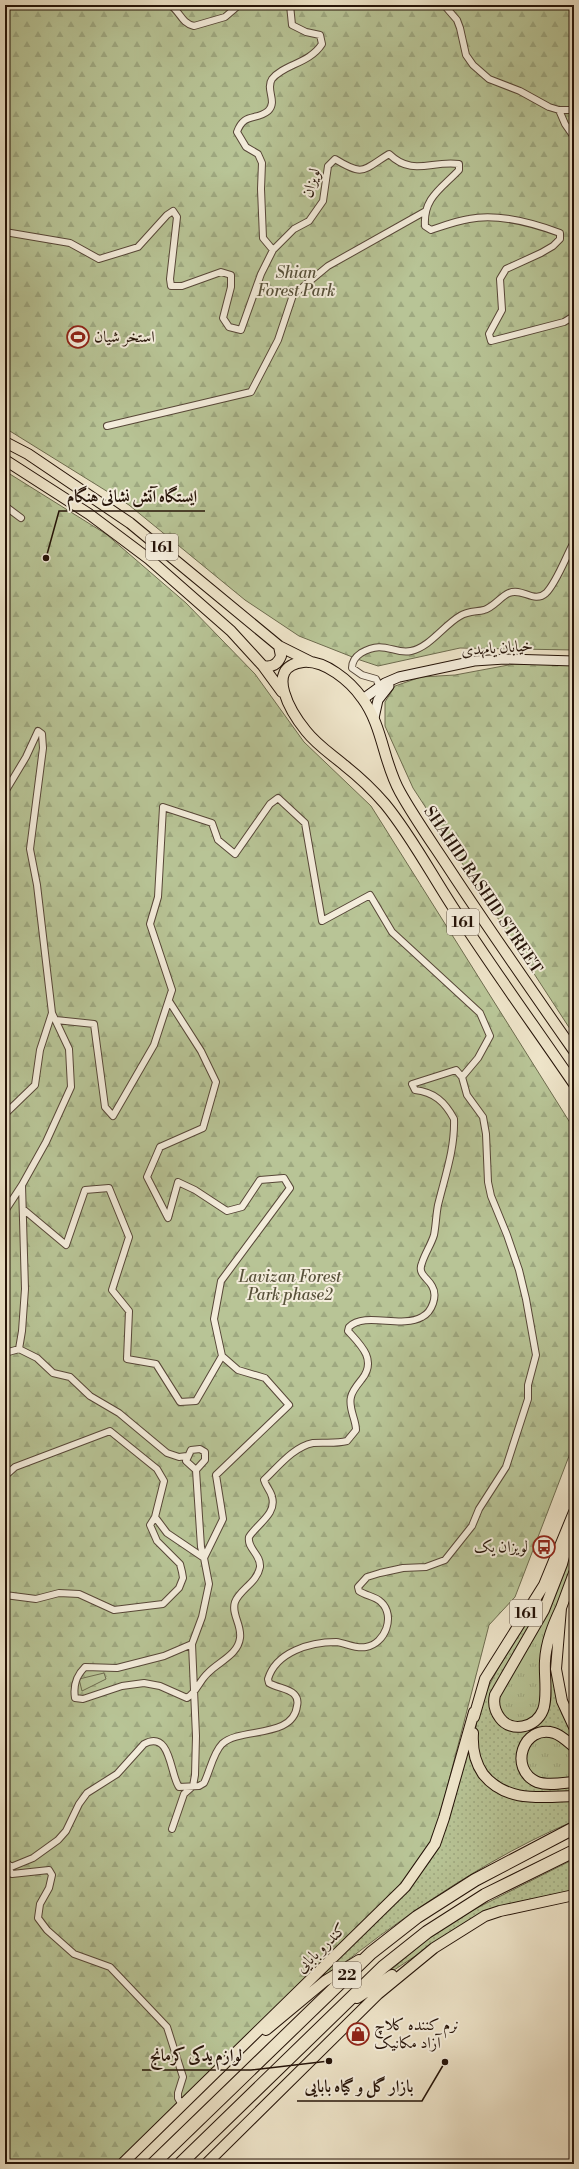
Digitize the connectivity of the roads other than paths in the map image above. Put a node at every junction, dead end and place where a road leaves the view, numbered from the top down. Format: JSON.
{"nodes":[{"id":1,"x":170,"y":5,"type":"edge"},
{"id":2,"x":240,"y":5,"type":"edge"},
{"id":3,"x":290,"y":5,"type":"edge"},
{"id":4,"x":444,"y":5,"type":"edge"},
{"id":5,"x":559,"y":110,"type":"junction"},
{"id":6,"x":574,"y":110,"type":"edge"},
{"id":7,"x":574,"y":137,"type":"edge"},
{"id":8,"x":424,"y":212,"type":"junction"},
{"id":9,"x":5,"y":232,"type":"edge"},
{"id":10,"x":273,"y":250,"type":"junction"},
{"id":11,"x":574,"y":316,"type":"edge"},
{"id":12,"x":107,"y":426,"type":"dead end"},
{"id":13,"x":5,"y":442,"type":"edge"},
{"id":14,"x":5,"y":460,"type":"edge"},
{"id":15,"x":5,"y":506,"type":"edge"},
{"id":16,"x":21,"y":518,"type":"dead end"},
{"id":17,"x":574,"y":542,"type":"edge"},
{"id":18,"x":280,"y":646,"type":"junction"},
{"id":19,"x":574,"y":661,"type":"edge"},
{"id":20,"x":311,"y":662,"type":"junction"},
{"id":21,"x":263,"y":666,"type":"junction"},
{"id":22,"x":399,"y":677,"type":"junction"},
{"id":23,"x":380,"y":687,"type":"junction"},
{"id":24,"x":286,"y":697,"type":"junction"},
{"id":25,"x":363,"y":699,"type":"junction"},
{"id":26,"x":374,"y":718,"type":"junction"},
{"id":27,"x":5,"y":792,"type":"edge"},
{"id":28,"x":169,"y":1001,"type":"junction"},
{"id":29,"x":52,"y":1013,"type":"junction"},
{"id":30,"x":56,"y":1020,"type":"junction"},
{"id":31,"x":574,"y":1051,"type":"edge"},
{"id":32,"x":462,"y":1077,"type":"junction"},
{"id":33,"x":574,"y":1084,"type":"edge"},
{"id":34,"x":5,"y":1114,"type":"edge"},
{"id":35,"x":22,"y":1185,"type":"junction"},
{"id":36,"x":23,"y":1209,"type":"junction"},
{"id":37,"x":5,"y":1211,"type":"edge"},
{"id":38,"x":19,"y":1349,"type":"junction"},
{"id":39,"x":5,"y":1353,"type":"edge"},
{"id":40,"x":222,"y":1356,"type":"junction"},
{"id":41,"x":187,"y":1456,"type":"junction"},
{"id":42,"x":196,"y":1470,"type":"junction"},
{"id":43,"x":5,"y":1476,"type":"edge"},
{"id":44,"x":574,"y":1513,"type":"edge"},
{"id":45,"x":155,"y":1517,"type":"junction"},
{"id":46,"x":204,"y":1558,"type":"junction"},
{"id":47,"x":574,"y":1573,"type":"edge"},
{"id":48,"x":5,"y":1595,"type":"edge"},
{"id":49,"x":561,"y":1608,"type":"junction"},
{"id":50,"x":192,"y":1644,"type":"junction"},
{"id":51,"x":194,"y":1694,"type":"junction"},
{"id":52,"x":474,"y":1712,"type":"junction"},
{"id":53,"x":574,"y":1726,"type":"edge"},
{"id":54,"x":574,"y":1747,"type":"edge"},
{"id":55,"x":574,"y":1782,"type":"edge"},
{"id":56,"x":193,"y":1786,"type":"junction"},
{"id":57,"x":574,"y":1796,"type":"edge"},
{"id":58,"x":574,"y":1828,"type":"edge"},
{"id":59,"x":172,"y":1829,"type":"dead end"},
{"id":60,"x":574,"y":1851,"type":"edge"},
{"id":61,"x":5,"y":1861,"type":"edge"},
{"id":62,"x":11,"y":1866,"type":"junction"},
{"id":63,"x":574,"y":1896,"type":"edge"},
{"id":64,"x":434,"y":1948,"type":"junction"},
{"id":65,"x":371,"y":1953,"type":"junction"},
{"id":66,"x":336,"y":2011,"type":"junction"},
{"id":67,"x":232,"y":2056,"type":"junction"},
{"id":68,"x":182,"y":2105,"type":"junction"},
{"id":69,"x":122,"y":2164,"type":"edge"},
{"id":70,"x":153,"y":2164,"type":"edge"},
{"id":71,"x":180,"y":2164,"type":"edge"},
{"id":72,"x":206,"y":2164,"type":"edge"}],
"edges":[{"from":1,"to":2,"type":"street"},
{"from":3,"to":10,"type":"street"},
{"from":4,"to":5,"type":"street"},
{"from":5,"to":6,"type":"street"},
{"from":5,"to":7,"type":"street"},
{"from":8,"to":10,"type":"street","name":"لویزان"},
{"from":8,"to":11,"type":"street"},
{"from":8,"to":12,"type":"street"},
{"from":9,"to":10,"type":"street","name":"لویزان"},
{"from":13,"to":18,"type":"main road","number":"161"},
{"from":14,"to":21,"type":"main road","number":"161"},
{"from":15,"to":16,"type":"street"},
{"from":17,"to":23,"type":"street"},
{"from":18,"to":20,"type":"main road","number":"161"},
{"from":18,"to":21,"type":"main road"},
{"from":19,"to":22,"type":"main road","name":"خیابان یامهدی"},
{"from":20,"to":24,"type":"main road"},
{"from":20,"to":25,"type":"main road","name":"SHAHID RASHID STREET"},
{"from":21,"to":24,"type":"main road","number":"161"},
{"from":22,"to":23,"type":"main road"},
{"from":22,"to":26,"type":"main road"},
{"from":23,"to":25,"type":"main road"},
{"from":24,"to":33,"type":"main road","name":"SHAHID RASHID STREET","number":"161"},
{"from":25,"to":26,"type":"main road","name":"SHAHID RASHID STREET"},
{"from":26,"to":31,"type":"main road","name":"SHAHID RASHID STREET","number":"161"},
{"from":27,"to":29,"type":"street"},
{"from":28,"to":30,"type":"street"},
{"from":28,"to":32,"type":"street"},
{"from":28,"to":40,"type":"street"},
{"from":29,"to":30,"type":"street"},
{"from":29,"to":34,"type":"street"},
{"from":30,"to":35,"type":"street"},
{"from":32,"to":51,"type":"street"},
{"from":32,"to":56,"type":"street"},
{"from":35,"to":36,"type":"street"},
{"from":35,"to":37,"type":"street"},
{"from":36,"to":38,"type":"street"},
{"from":36,"to":40,"type":"street"},
{"from":38,"to":39,"type":"street"},
{"from":38,"to":41,"type":"street"},
{"from":40,"to":46,"type":"street"},
{"from":41,"to":42,"type":"street"},
{"from":41,"to":42,"type":"street"},
{"from":42,"to":46,"type":"street"},
{"from":43,"to":45,"type":"street"},
{"from":44,"to":49,"type":"main road"},
{"from":44,"to":52,"type":"main road","number":"161"},
{"from":45,"to":46,"type":"street"},
{"from":45,"to":48,"type":"street"},
{"from":46,"to":50,"type":"street"},
{"from":47,"to":49,"type":"main road","number":"161"},
{"from":49,"to":53,"type":"main road","number":"161"},
{"from":50,"to":51,"type":"street"},
{"from":50,"to":51,"type":"street"},
{"from":51,"to":56,"type":"street"},
{"from":52,"to":57,"type":"main road","number":"161"},
{"from":52,"to":67,"type":"main road","name":"کندرو بابایی"},
{"from":54,"to":55,"type":"main road"},
{"from":56,"to":59,"type":"street"},
{"from":56,"to":62,"type":"street"},
{"from":58,"to":65,"type":"highway","number":"22"},
{"from":60,"to":66,"type":"highway","number":"22"},
{"from":61,"to":62,"type":"street"},
{"from":62,"to":68,"type":"street"},
{"from":63,"to":64,"type":"main road"},
{"from":64,"to":66,"type":"main road"},
{"from":64,"to":72,"type":"main road"},
{"from":65,"to":67,"type":"main road"},
{"from":65,"to":70,"type":"highway","number":"22"},
{"from":66,"to":71,"type":"highway","number":"22"},
{"from":67,"to":68,"type":"main road","name":"کندرو بابایی"},
{"from":68,"to":69,"type":"main road","name":"کندرو بابایی"}]}
